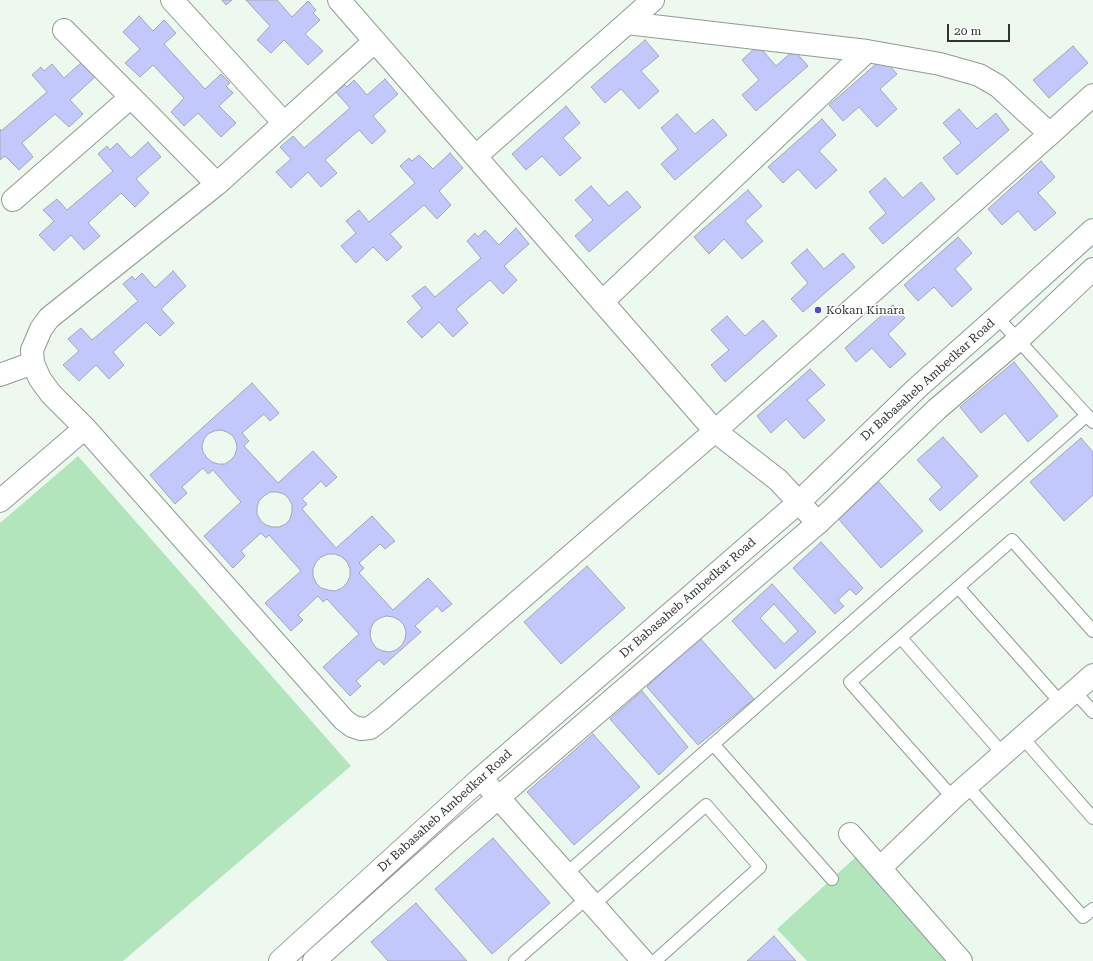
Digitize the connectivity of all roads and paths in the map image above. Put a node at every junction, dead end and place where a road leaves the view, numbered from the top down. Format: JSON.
{"nodes":[{"id":1,"x":172,"y":0,"type":"edge"},
{"id":2,"x":339,"y":0,"type":"edge"},
{"id":3,"x":653,"y":0,"type":"edge"},
{"id":4,"x":627,"y":23,"type":"junction"},
{"id":5,"x":64,"y":30,"type":"dead end"},
{"id":6,"x":375,"y":41,"type":"junction"},
{"id":7,"x":867,"y":52,"type":"junction"},
{"id":8,"x":1093,"y":95,"type":"edge"},
{"id":9,"x":131,"y":97,"type":"junction"},
{"id":10,"x":284,"y":124,"type":"junction"},
{"id":11,"x":1050,"y":134,"type":"junction"},
{"id":12,"x":476,"y":156,"type":"junction"},
{"id":13,"x":217,"y":184,"type":"junction"},
{"id":14,"x":13,"y":200,"type":"dead end"},
{"id":15,"x":1093,"y":230,"type":"edge"},
{"id":16,"x":1093,"y":269,"type":"edge"},
{"id":17,"x":602,"y":302,"type":"junction"},
{"id":18,"x":997,"y":317,"type":"junction"},
{"id":19,"x":1018,"y":340,"type":"junction"},
{"id":20,"x":33,"y":363,"type":"junction"},
{"id":21,"x":0,"y":375,"type":"edge"},
{"id":22,"x":917,"y":388,"type":"junction"},
{"id":23,"x":937,"y":409,"type":"junction"},
{"id":24,"x":1090,"y":418,"type":"edge"},
{"id":25,"x":85,"y":428,"type":"junction"},
{"id":26,"x":715,"y":430,"type":"junction"},
{"id":27,"x":0,"y":501,"type":"edge"},
{"id":28,"x":799,"y":502,"type":"junction"},
{"id":29,"x":818,"y":523,"type":"junction"},
{"id":30,"x":958,"y":587,"type":"junction"},
{"id":31,"x":1093,"y":631,"type":"edge"},
{"id":32,"x":900,"y":638,"type":"junction"},
{"id":33,"x":1093,"y":675,"type":"edge"},
{"id":34,"x":1068,"y":697,"type":"junction"},
{"id":35,"x":1093,"y":712,"type":"edge"},
{"id":36,"x":1022,"y":737,"type":"junction"},
{"id":37,"x":713,"y":744,"type":"junction"},
{"id":38,"x":1003,"y":754,"type":"junction"},
{"id":39,"x":481,"y":778,"type":"junction"},
{"id":40,"x":960,"y":792,"type":"junction"},
{"id":41,"x":499,"y":798,"type":"junction"},
{"id":42,"x":1093,"y":818,"type":"edge"},
{"id":43,"x":850,"y":834,"type":"dead end"},
{"id":44,"x":880,"y":868,"type":"junction"},
{"id":45,"x":566,"y":874,"type":"junction"},
{"id":46,"x":832,"y":879,"type":"dead end"},
{"id":47,"x":590,"y":901,"type":"junction"},
{"id":48,"x":339,"y":906,"type":"junction"},
{"id":49,"x":1093,"y":909,"type":"edge"},
{"id":50,"x":356,"y":924,"type":"junction"},
{"id":51,"x":280,"y":961,"type":"edge"},
{"id":52,"x":314,"y":961,"type":"edge"},
{"id":53,"x":515,"y":961,"type":"edge"},
{"id":54,"x":642,"y":961,"type":"edge"},
{"id":55,"x":655,"y":961,"type":"edge"},
{"id":56,"x":961,"y":961,"type":"edge"}],
"edges":[{"from":1,"to":10,"type":"street"},
{"from":2,"to":6,"type":"street"},
{"from":3,"to":4,"type":"street"},
{"from":4,"to":7,"type":"street"},
{"from":4,"to":12,"type":"street"},
{"from":5,"to":9,"type":"street"},
{"from":6,"to":10,"type":"street"},
{"from":6,"to":12,"type":"street"},
{"from":7,"to":11,"type":"street"},
{"from":7,"to":17,"type":"street"},
{"from":8,"to":11,"type":"street"},
{"from":9,"to":13,"type":"street"},
{"from":9,"to":14,"type":"street"},
{"from":10,"to":13,"type":"street"},
{"from":11,"to":26,"type":"street"},
{"from":12,"to":17,"type":"street"},
{"from":13,"to":20,"type":"street"},
{"from":15,"to":18,"type":"street","name":"Dr Babasaheb Ambedkar Road"},
{"from":16,"to":19,"type":"street","name":"Dr Babasaheb Ambedkar Road"},
{"from":17,"to":26,"type":"street"},
{"from":18,"to":19,"type":"lane"},
{"from":18,"to":22,"type":"street","name":"Dr Babasaheb Ambedkar Road"},
{"from":19,"to":23,"type":"street","name":"Dr Babasaheb Ambedkar Road"},
{"from":19,"to":24,"type":"lane"},
{"from":20,"to":21,"type":"street"},
{"from":20,"to":25,"type":"street"},
{"from":22,"to":23,"type":"street"},
{"from":22,"to":28,"type":"street","name":"Dr Babasaheb Ambedkar Road"},
{"from":23,"to":29,"type":"street","name":"Dr Babasaheb Ambedkar Road"},
{"from":24,"to":37,"type":"lane"},
{"from":25,"to":26,"type":"street"},
{"from":25,"to":27,"type":"street"},
{"from":26,"to":28,"type":"street"},
{"from":28,"to":29,"type":"street"},
{"from":28,"to":39,"type":"street","name":"Dr Babasaheb Ambedkar Road"},
{"from":29,"to":41,"type":"street","name":"Dr Babasaheb Ambedkar Road"},
{"from":30,"to":31,"type":"lane"},
{"from":30,"to":32,"type":"lane"},
{"from":30,"to":34,"type":"lane"},
{"from":32,"to":38,"type":"lane"},
{"from":32,"to":40,"type":"lane"},
{"from":33,"to":34,"type":"street"},
{"from":34,"to":35,"type":"lane"},
{"from":34,"to":36,"type":"street"},
{"from":36,"to":38,"type":"street"},
{"from":36,"to":42,"type":"lane"},
{"from":37,"to":45,"type":"lane"},
{"from":37,"to":46,"type":"lane"},
{"from":38,"to":40,"type":"street"},
{"from":39,"to":41,"type":"street"},
{"from":39,"to":48,"type":"street","name":"Dr Babasaheb Ambedkar Road"},
{"from":40,"to":44,"type":"street"},
{"from":40,"to":49,"type":"lane"},
{"from":41,"to":45,"type":"street"},
{"from":41,"to":50,"type":"street","name":"Dr Babasaheb Ambedkar Road"},
{"from":43,"to":44,"type":"street"},
{"from":44,"to":56,"type":"street"},
{"from":45,"to":47,"type":"street"},
{"from":47,"to":53,"type":"lane"},
{"from":47,"to":54,"type":"street"},
{"from":47,"to":55,"type":"lane"},
{"from":48,"to":50,"type":"street"},
{"from":48,"to":51,"type":"street","name":"Dr Babasaheb Ambedkar Road"},
{"from":50,"to":52,"type":"street","name":"Dr Babasaheb Ambedkar Road"}]}
